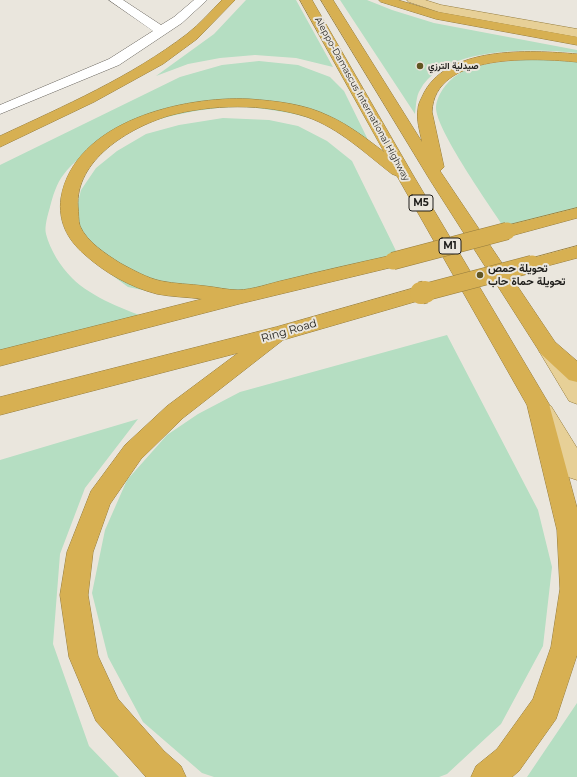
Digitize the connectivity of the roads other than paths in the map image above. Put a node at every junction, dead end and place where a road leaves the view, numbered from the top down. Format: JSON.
{"nodes":[{"id":1,"x":115,"y":0,"type":"edge"},
{"id":2,"x":201,"y":0,"type":"edge"},
{"id":3,"x":229,"y":0,"type":"edge"},
{"id":4,"x":306,"y":0,"type":"edge"},
{"id":5,"x":327,"y":0,"type":"edge"},
{"id":6,"x":385,"y":0,"type":"edge"},
{"id":7,"x":413,"y":0,"type":"edge"},
{"id":8,"x":161,"y":31,"type":"junction"},
{"id":9,"x":577,"y":33,"type":"edge"},
{"id":10,"x":577,"y":41,"type":"edge"},
{"id":11,"x":577,"y":58,"type":"edge"},
{"id":12,"x":0,"y":110,"type":"edge"},
{"id":13,"x":0,"y":142,"type":"edge"},
{"id":14,"x":405,"y":175,"type":"junction"},
{"id":15,"x":438,"y":180,"type":"junction"},
{"id":16,"x":577,"y":213,"type":"edge"},
{"id":17,"x":577,"y":252,"type":"edge"},
{"id":18,"x":239,"y":297,"type":"junction"},
{"id":19,"x":276,"y":335,"type":"junction"},
{"id":20,"x":548,"y":348,"type":"junction"},
{"id":21,"x":0,"y":358,"type":"edge"},
{"id":22,"x":577,"y":374,"type":"edge"},
{"id":23,"x":577,"y":394,"type":"edge"},
{"id":24,"x":538,"y":404,"type":"junction"},
{"id":25,"x":0,"y":406,"type":"edge"},
{"id":26,"x":577,"y":470,"type":"edge"},
{"id":27,"x":170,"y":777,"type":"edge"},
{"id":28,"x":487,"y":777,"type":"edge"}],
"edges":[{"from":1,"to":8,"type":"street"},
{"from":2,"to":8,"type":"street"},
{"from":3,"to":13,"type":"highway"},
{"from":4,"to":14,"type":"highway","name":"Aleppo-Damascus International Highway","number":"M5"},
{"from":5,"to":15,"type":"highway","name":"Aleppo-Damascus International Highway","number":"M5"},
{"from":6,"to":10,"type":"highway"},
{"from":7,"to":9,"type":"main road"},
{"from":8,"to":12,"type":"street"},
{"from":11,"to":15,"type":"highway"},
{"from":14,"to":18,"type":"highway"},
{"from":14,"to":24,"type":"highway","name":"Aleppo-Damascus International Highway","number":"M5"},
{"from":15,"to":20,"type":"highway","name":"Aleppo-Damascus International Highway","number":"M5"},
{"from":16,"to":18,"type":"highway","number":"M1","bridge":true},
{"from":17,"to":19,"type":"highway","name":"Ring Road","bridge":true},
{"from":18,"to":21,"type":"highway"},
{"from":19,"to":25,"type":"highway","name":"Ring Road"},
{"from":19,"to":27,"type":"highway"},
{"from":20,"to":22,"type":"highway","name":"Aleppo-Damascus International Highway"},
{"from":20,"to":23,"type":"main road"},
{"from":24,"to":26,"type":"main road"},
{"from":24,"to":28,"type":"highway","name":"Aleppo-Damascus International Highway"}]}
